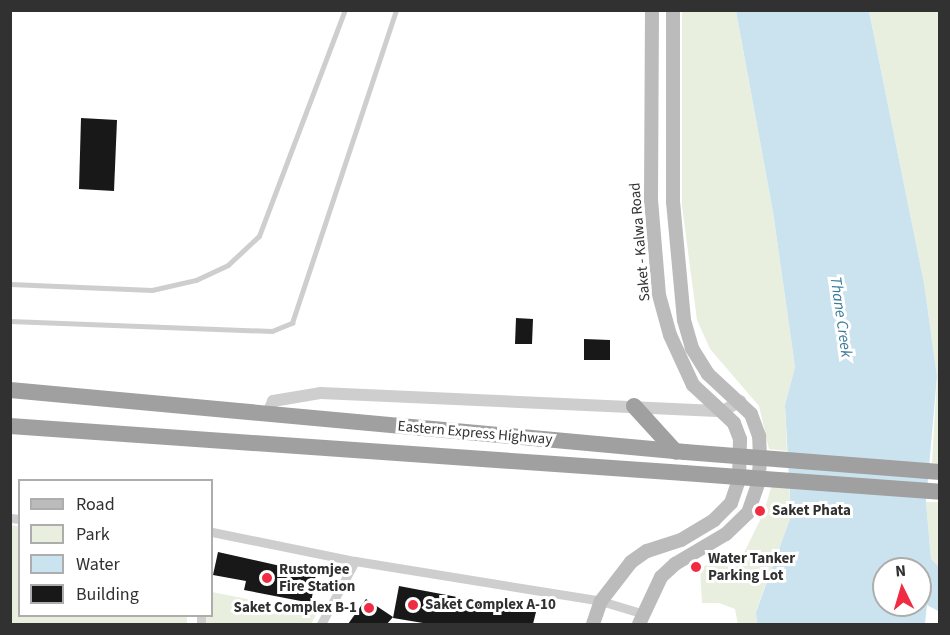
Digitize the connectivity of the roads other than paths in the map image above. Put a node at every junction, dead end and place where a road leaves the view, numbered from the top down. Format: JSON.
{"nodes":[{"id":1,"x":345,"y":10,"type":"edge"},
{"id":2,"x":396,"y":10,"type":"edge"},
{"id":3,"x":652,"y":10,"type":"edge"},
{"id":4,"x":673,"y":10,"type":"edge"},
{"id":5,"x":653,"y":44,"type":"junction"},
{"id":6,"x":674,"y":45,"type":"junction"},
{"id":7,"x":10,"y":284,"type":"edge"},
{"id":8,"x":10,"y":321,"type":"edge"},
{"id":9,"x":692,"y":348,"type":"junction"},
{"id":10,"x":679,"y":354,"type":"junction"},
{"id":11,"x":10,"y":390,"type":"edge"},
{"id":12,"x":740,"y":401,"type":"junction"},
{"id":13,"x":634,"y":406,"type":"junction"},
{"id":14,"x":723,"y":411,"type":"junction"},
{"id":15,"x":268,"y":413,"type":"junction"},
{"id":16,"x":10,"y":426,"type":"edge"},
{"id":17,"x":681,"y":452,"type":"junction"},
{"id":18,"x":939,"y":472,"type":"edge"},
{"id":19,"x":939,"y":492,"type":"edge"},
{"id":20,"x":213,"y":532,"type":"edge"},
{"id":21,"x":355,"y":561,"type":"junction"},
{"id":22,"x":601,"y":602,"type":"junction"},
{"id":23,"x":642,"y":619,"type":"edge"},
{"id":24,"x":321,"y":624,"type":"edge"},
{"id":25,"x":593,"y":624,"type":"edge"}],
"edges":[{"from":1,"to":7,"type":"lane"},
{"from":2,"to":8,"type":"lane"},
{"from":3,"to":5,"type":"main road","name":"Saket - Kalwa Road"},
{"from":4,"to":6,"type":"main road"},
{"from":5,"to":6,"type":"main road"},
{"from":5,"to":10,"type":"main road","name":"Saket - Kalwa Road"},
{"from":6,"to":9,"type":"main road"},
{"from":9,"to":10,"type":"main road"},
{"from":9,"to":12,"type":"main road"},
{"from":10,"to":14,"type":"main road","name":"Saket - Kalwa Road"},
{"from":11,"to":15,"type":"highway","name":"Eastern Express Highway"},
{"from":12,"to":14,"type":"street"},
{"from":12,"to":23,"type":"main road"},
{"from":13,"to":14,"type":"street"},
{"from":13,"to":15,"type":"street"},
{"from":13,"to":17,"type":"highway"},
{"from":14,"to":22,"type":"main road","name":"Saket - Kalwa Road"},
{"from":15,"to":17,"type":"highway","name":"Eastern Express Highway"},
{"from":16,"to":19,"type":"highway","name":"Eastern Express Highway","bridge":true},
{"from":17,"to":18,"type":"highway","name":"Eastern Express Highway","bridge":true},
{"from":20,"to":21,"type":"street"},
{"from":21,"to":22,"type":"street"},
{"from":21,"to":24,"type":"street"},
{"from":22,"to":23,"type":"street"},
{"from":22,"to":25,"type":"main road","name":"Saket - Kalwa Road"}]}
